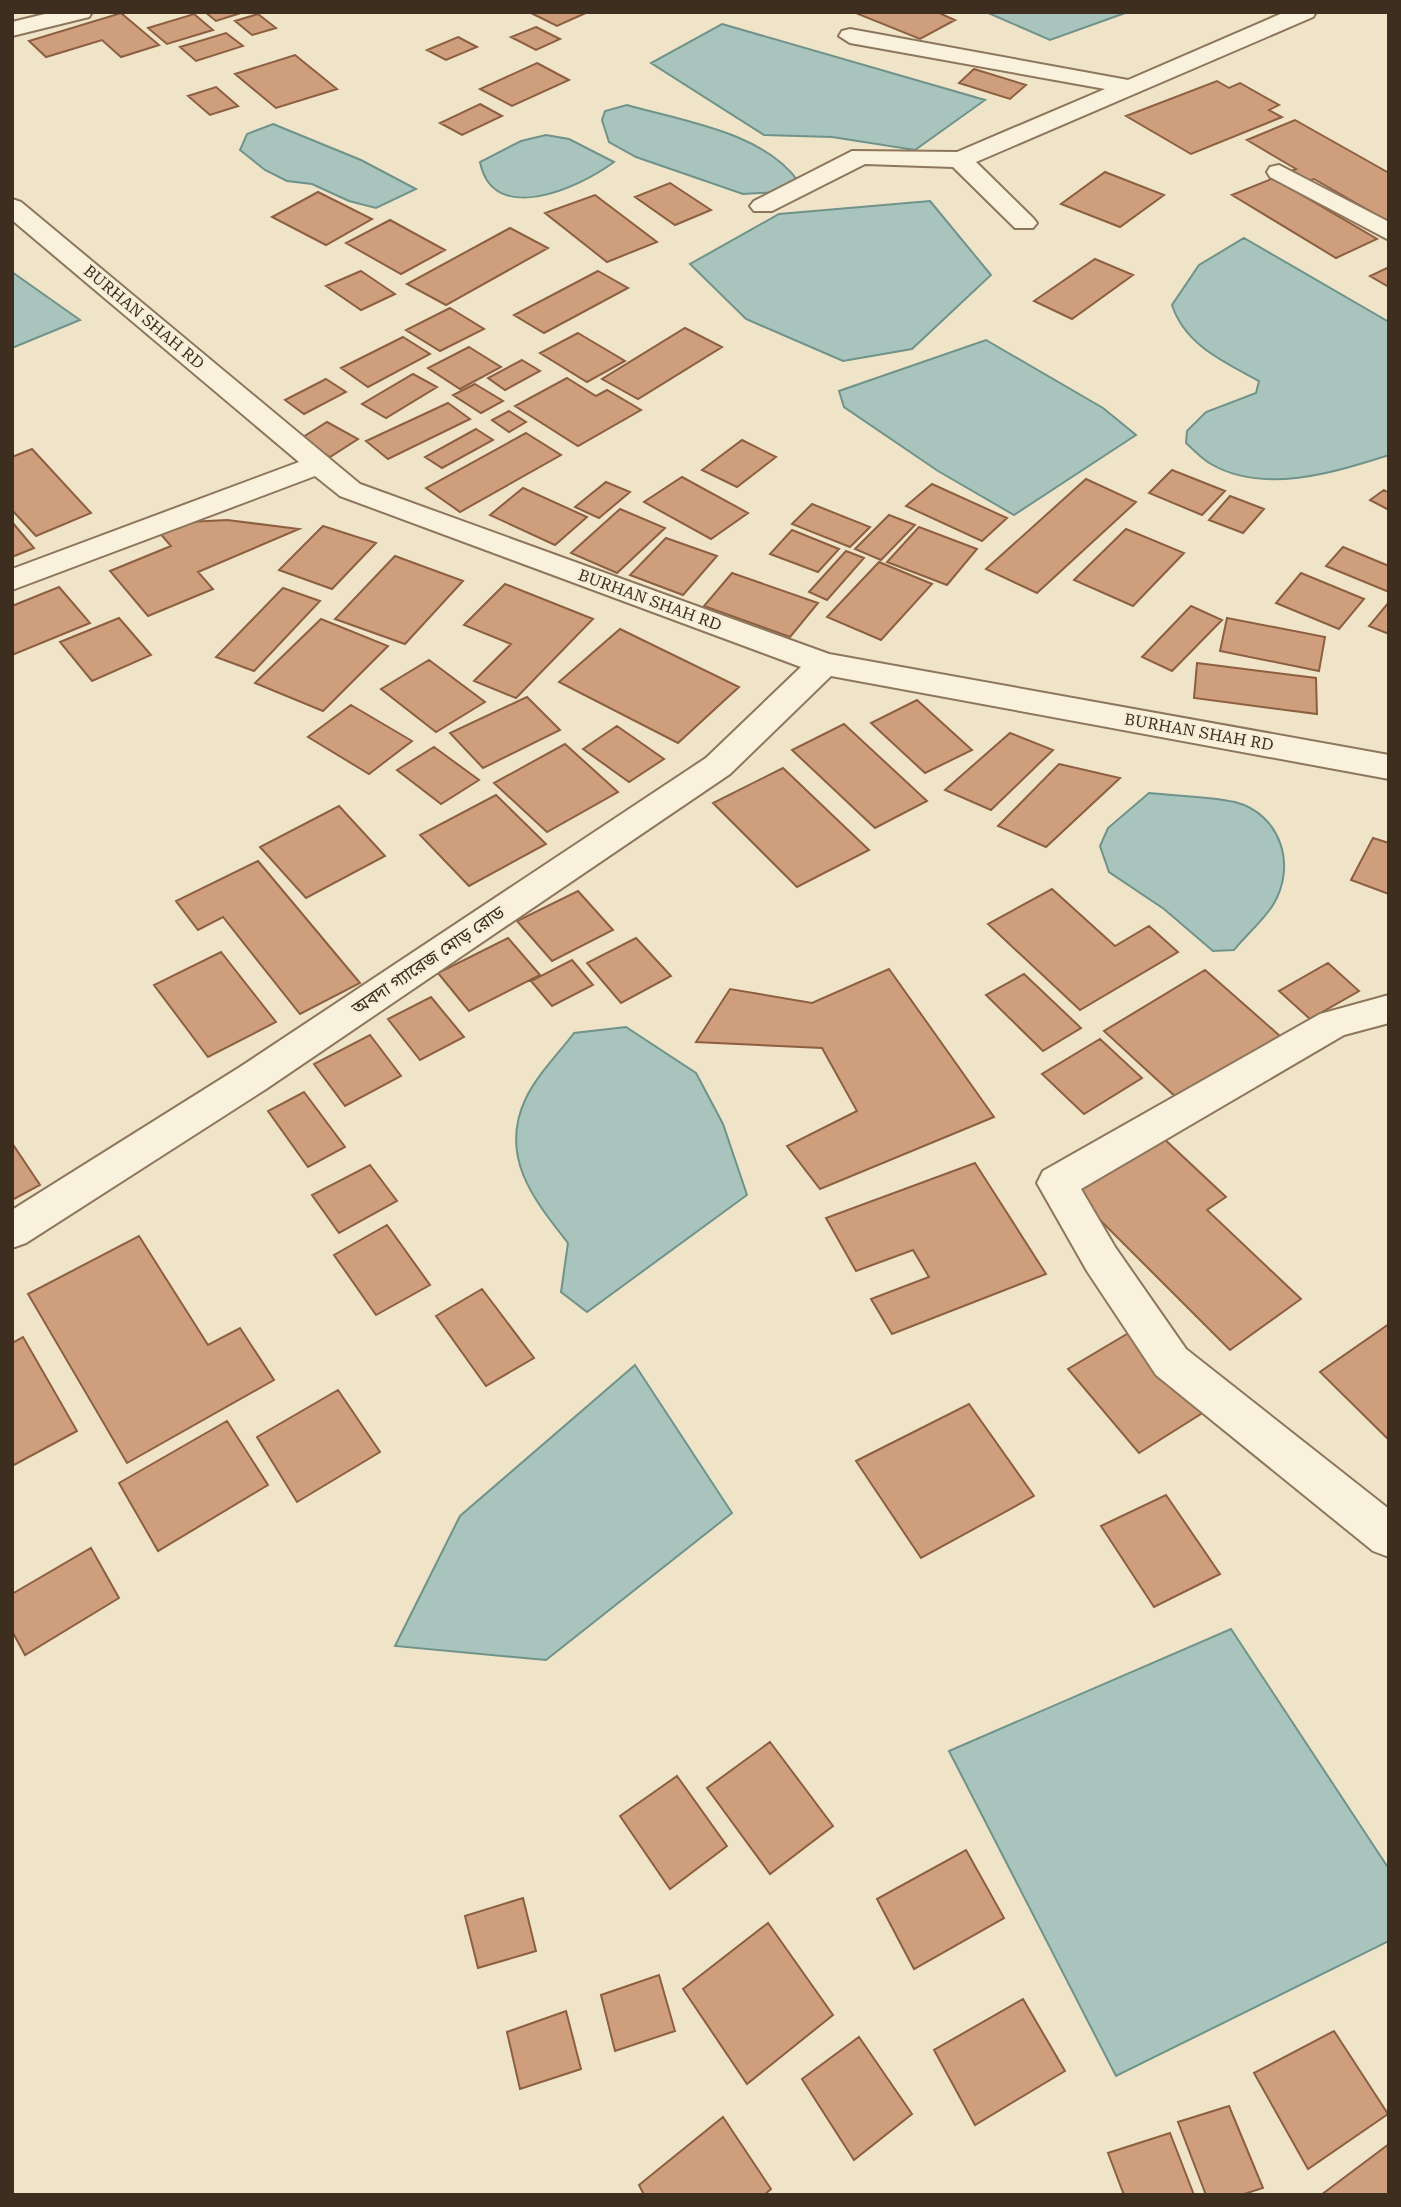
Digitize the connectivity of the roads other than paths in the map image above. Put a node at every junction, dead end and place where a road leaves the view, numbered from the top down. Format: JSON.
{"nodes":[{"id":1,"x":82,"y":12,"type":"edge"},
{"id":2,"x":1305,"y":12,"type":"edge"},
{"id":3,"x":12,"y":30,"type":"edge"},
{"id":4,"x":850,"y":36,"type":"dead end"},
{"id":5,"x":1130,"y":87,"type":"junction"},
{"id":6,"x":960,"y":160,"type":"junction"},
{"id":7,"x":1279,"y":172,"type":"dead end"},
{"id":8,"x":763,"y":206,"type":"dead end"},
{"id":9,"x":12,"y":207,"type":"edge"},
{"id":10,"x":1024,"y":223,"type":"dead end"},
{"id":11,"x":1389,"y":232,"type":"edge"},
{"id":12,"x":320,"y":464,"type":"junction"},
{"id":13,"x":12,"y":580,"type":"edge"},
{"id":14,"x":824,"y":664,"type":"junction"},
{"id":15,"x":1389,"y":767,"type":"edge"},
{"id":16,"x":1389,"y":1009,"type":"edge"},
{"id":17,"x":12,"y":1231,"type":"edge"},
{"id":18,"x":1389,"y":1536,"type":"edge"}],
"edges":[{"from":1,"to":3,"type":"street"},
{"from":2,"to":5,"type":"street"},
{"from":4,"to":5,"type":"street"},
{"from":5,"to":6,"type":"street"},
{"from":6,"to":8,"type":"street"},
{"from":6,"to":10,"type":"street"},
{"from":7,"to":11,"type":"street"},
{"from":9,"to":12,"type":"street","name":"BURHAN SHAH RD"},
{"from":12,"to":13,"type":"street"},
{"from":12,"to":14,"type":"street","name":"BURHAN SHAH RD"},
{"from":14,"to":15,"type":"street","name":"BURHAN SHAH RD"},
{"from":14,"to":17,"type":"street","name":"অবদা গ্যারেজ মোড় রোড"},
{"from":16,"to":18,"type":"street"}]}
